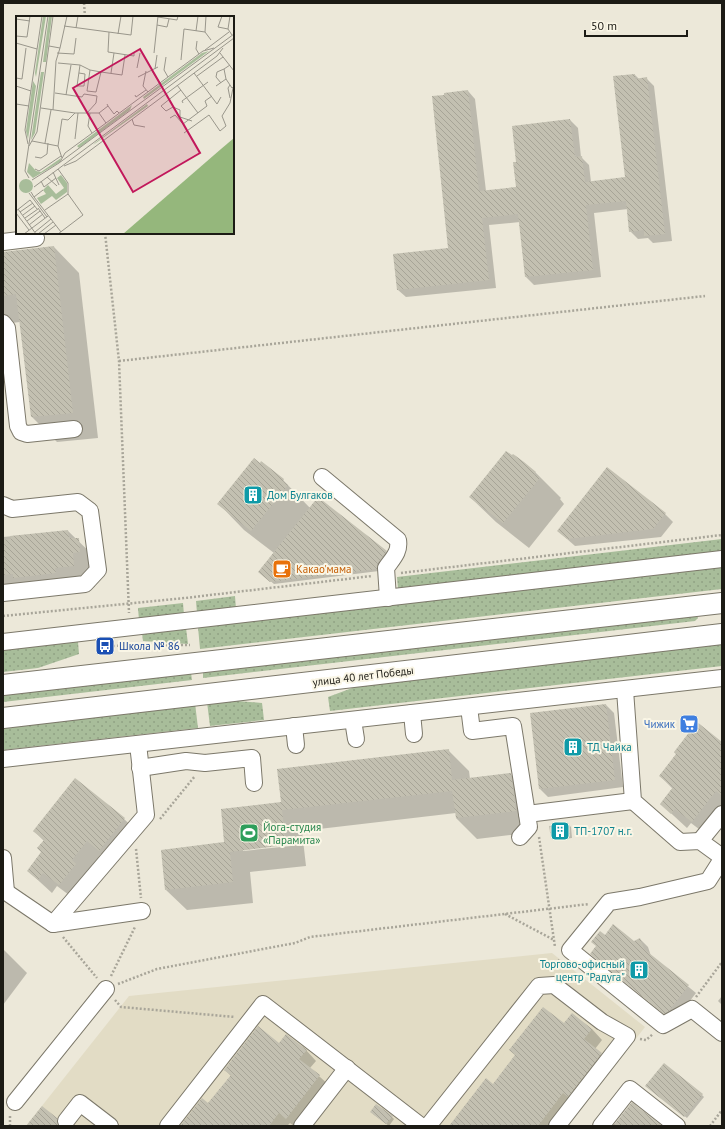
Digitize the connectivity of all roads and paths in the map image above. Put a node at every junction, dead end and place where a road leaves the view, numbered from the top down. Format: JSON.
{"nodes":[{"id":1,"x":84,"y":3,"type":"edge"},
{"id":2,"x":85,"y":16,"type":"edge"},
{"id":3,"x":105,"y":234,"type":"edge"},
{"id":4,"x":36,"y":238,"type":"dead end"},
{"id":5,"x":3,"y":242,"type":"edge"},
{"id":6,"x":705,"y":296,"type":"dead end"},
{"id":7,"x":3,"y":323,"type":"edge"},
{"id":8,"x":119,"y":361,"type":"junction"},
{"id":9,"x":74,"y":429,"type":"dead end"},
{"id":10,"x":322,"y":477,"type":"dead end"},
{"id":11,"x":3,"y":505,"type":"edge"},
{"id":12,"x":722,"y":535,"type":"edge"},
{"id":13,"x":722,"y":559,"type":"edge"},
{"id":14,"x":385,"y":575,"type":"junction"},
{"id":15,"x":3,"y":592,"type":"edge"},
{"id":16,"x":388,"y":598,"type":"junction"},
{"id":17,"x":128,"y":604,"type":"junction"},
{"id":18,"x":713,"y":604,"type":"edge"},
{"id":19,"x":3,"y":616,"type":"edge"},
{"id":20,"x":131,"y":628,"type":"junction"},
{"id":21,"x":715,"y":635,"type":"edge"},
{"id":22,"x":3,"y":642,"type":"edge"},
{"id":23,"x":190,"y":645,"type":"dead end"},
{"id":24,"x":105,"y":646,"type":"dead end"},
{"id":25,"x":722,"y":678,"type":"edge"},
{"id":26,"x":3,"y":685,"type":"edge"},
{"id":27,"x":625,"y":690,"type":"junction"},
{"id":28,"x":469,"y":707,"type":"junction"},
{"id":29,"x":412,"y":713,"type":"junction"},
{"id":30,"x":3,"y":718,"type":"edge"},
{"id":31,"x":354,"y":720,"type":"junction"},
{"id":32,"x":294,"y":726,"type":"junction"},
{"id":33,"x":414,"y":734,"type":"dead end"},
{"id":34,"x":356,"y":739,"type":"dead end"},
{"id":35,"x":138,"y":744,"type":"junction"},
{"id":36,"x":296,"y":745,"type":"dead end"},
{"id":37,"x":3,"y":759,"type":"edge"},
{"id":38,"x":205,"y":763,"type":"junction"},
{"id":39,"x":140,"y":768,"type":"junction"},
{"id":40,"x":254,"y":783,"type":"dead end"},
{"id":41,"x":633,"y":801,"type":"junction"},
{"id":42,"x":527,"y":814,"type":"junction"},
{"id":43,"x":722,"y":814,"type":"edge"},
{"id":44,"x":156,"y":823,"type":"dead end"},
{"id":45,"x":520,"y":837,"type":"dead end"},
{"id":46,"x":540,"y":840,"type":"dead end"},
{"id":47,"x":700,"y":840,"type":"junction"},
{"id":48,"x":136,"y":847,"type":"dead end"},
{"id":49,"x":3,"y":858,"type":"edge"},
{"id":50,"x":722,"y":858,"type":"edge"},
{"id":51,"x":5,"y":892,"type":"edge"},
{"id":52,"x":610,"y":902,"type":"junction"},
{"id":53,"x":550,"y":909,"type":"junction"},
{"id":54,"x":142,"y":911,"type":"junction"},
{"id":55,"x":505,"y":914,"type":"junction"},
{"id":56,"x":53,"y":924,"type":"junction"},
{"id":57,"x":554,"y":940,"type":"junction"},
{"id":58,"x":560,"y":952,"type":"dead end"},
{"id":59,"x":106,"y":988,"type":"junction"},
{"id":60,"x":252,"y":1019,"type":"junction"},
{"id":61,"x":722,"y":1033,"type":"edge"},
{"id":62,"x":347,"y":1068,"type":"junction"},
{"id":63,"x":13,"y":1107,"type":"joint"},
{"id":64,"x":722,"y":1110,"type":"edge"},
{"id":65,"x":66,"y":1121,"type":"dead end"},
{"id":66,"x":10,"y":1126,"type":"edge"},
{"id":67,"x":110,"y":1126,"type":"edge"},
{"id":68,"x":168,"y":1126,"type":"edge"},
{"id":69,"x":302,"y":1126,"type":"edge"},
{"id":70,"x":421,"y":1126,"type":"edge"},
{"id":71,"x":428,"y":1126,"type":"edge"},
{"id":72,"x":557,"y":1126,"type":"edge"},
{"id":73,"x":601,"y":1126,"type":"edge"},
{"id":74,"x":677,"y":1126,"type":"edge"},
{"id":75,"x":710,"y":1126,"type":"edge"}],
"edges":[{"from":1,"to":2,"type":"path"},
{"from":3,"to":8,"type":"path"},
{"from":4,"to":5,"type":"street"},
{"from":6,"to":8,"type":"path"},
{"from":7,"to":9,"type":"street"},
{"from":8,"to":17,"type":"path"},
{"from":10,"to":14,"type":"street"},
{"from":11,"to":15,"type":"street"},
{"from":12,"to":14,"type":"path"},
{"from":13,"to":16,"type":"street"},
{"from":14,"to":16,"type":"street"},
{"from":14,"to":17,"type":"path"},
{"from":16,"to":20,"type":"street"},
{"from":17,"to":19,"type":"path"},
{"from":17,"to":20,"type":"path"},
{"from":18,"to":21,"type":"main road"},
{"from":18,"to":26,"type":"main road"},
{"from":20,"to":22,"type":"street"},
{"from":21,"to":30,"type":"main road","name":"улица 40 лет Победы"},
{"from":23,"to":24,"type":"path"},
{"from":25,"to":27,"type":"street"},
{"from":27,"to":28,"type":"street"},
{"from":27,"to":41,"type":"street"},
{"from":28,"to":29,"type":"street"},
{"from":28,"to":42,"type":"street"},
{"from":29,"to":31,"type":"street"},
{"from":29,"to":33,"type":"street"},
{"from":31,"to":32,"type":"street"},
{"from":31,"to":34,"type":"street"},
{"from":32,"to":35,"type":"street"},
{"from":32,"to":36,"type":"street"},
{"from":35,"to":37,"type":"street"},
{"from":35,"to":39,"type":"street"},
{"from":38,"to":39,"type":"street"},
{"from":38,"to":40,"type":"street"},
{"from":38,"to":44,"type":"path"},
{"from":39,"to":56,"type":"street"},
{"from":41,"to":42,"type":"street"},
{"from":41,"to":47,"type":"street"},
{"from":42,"to":45,"type":"street"},
{"from":43,"to":47,"type":"street"},
{"from":46,"to":53,"type":"path"},
{"from":47,"to":50,"type":"street"},
{"from":48,"to":54,"type":"path"},
{"from":49,"to":51,"type":"street"},
{"from":50,"to":52,"type":"street"},
{"from":51,"to":56,"type":"street"},
{"from":52,"to":53,"type":"path"},
{"from":52,"to":61,"type":"street"},
{"from":53,"to":55,"type":"path"},
{"from":53,"to":57,"type":"path"},
{"from":54,"to":56,"type":"street"},
{"from":54,"to":59,"type":"path"},
{"from":55,"to":57,"type":"path"},
{"from":55,"to":59,"type":"path"},
{"from":56,"to":59,"type":"path"},
{"from":57,"to":58,"type":"path"},
{"from":59,"to":60,"type":"path"},
{"from":59,"to":63,"type":"street"},
{"from":60,"to":62,"type":"street"},
{"from":60,"to":68,"type":"street"},
{"from":62,"to":69,"type":"street"},
{"from":62,"to":70,"type":"street"},
{"from":63,"to":66,"type":"path"},
{"from":64,"to":75,"type":"path"},
{"from":65,"to":67,"type":"street"},
{"from":71,"to":72,"type":"street"},
{"from":73,"to":74,"type":"street"}]}
